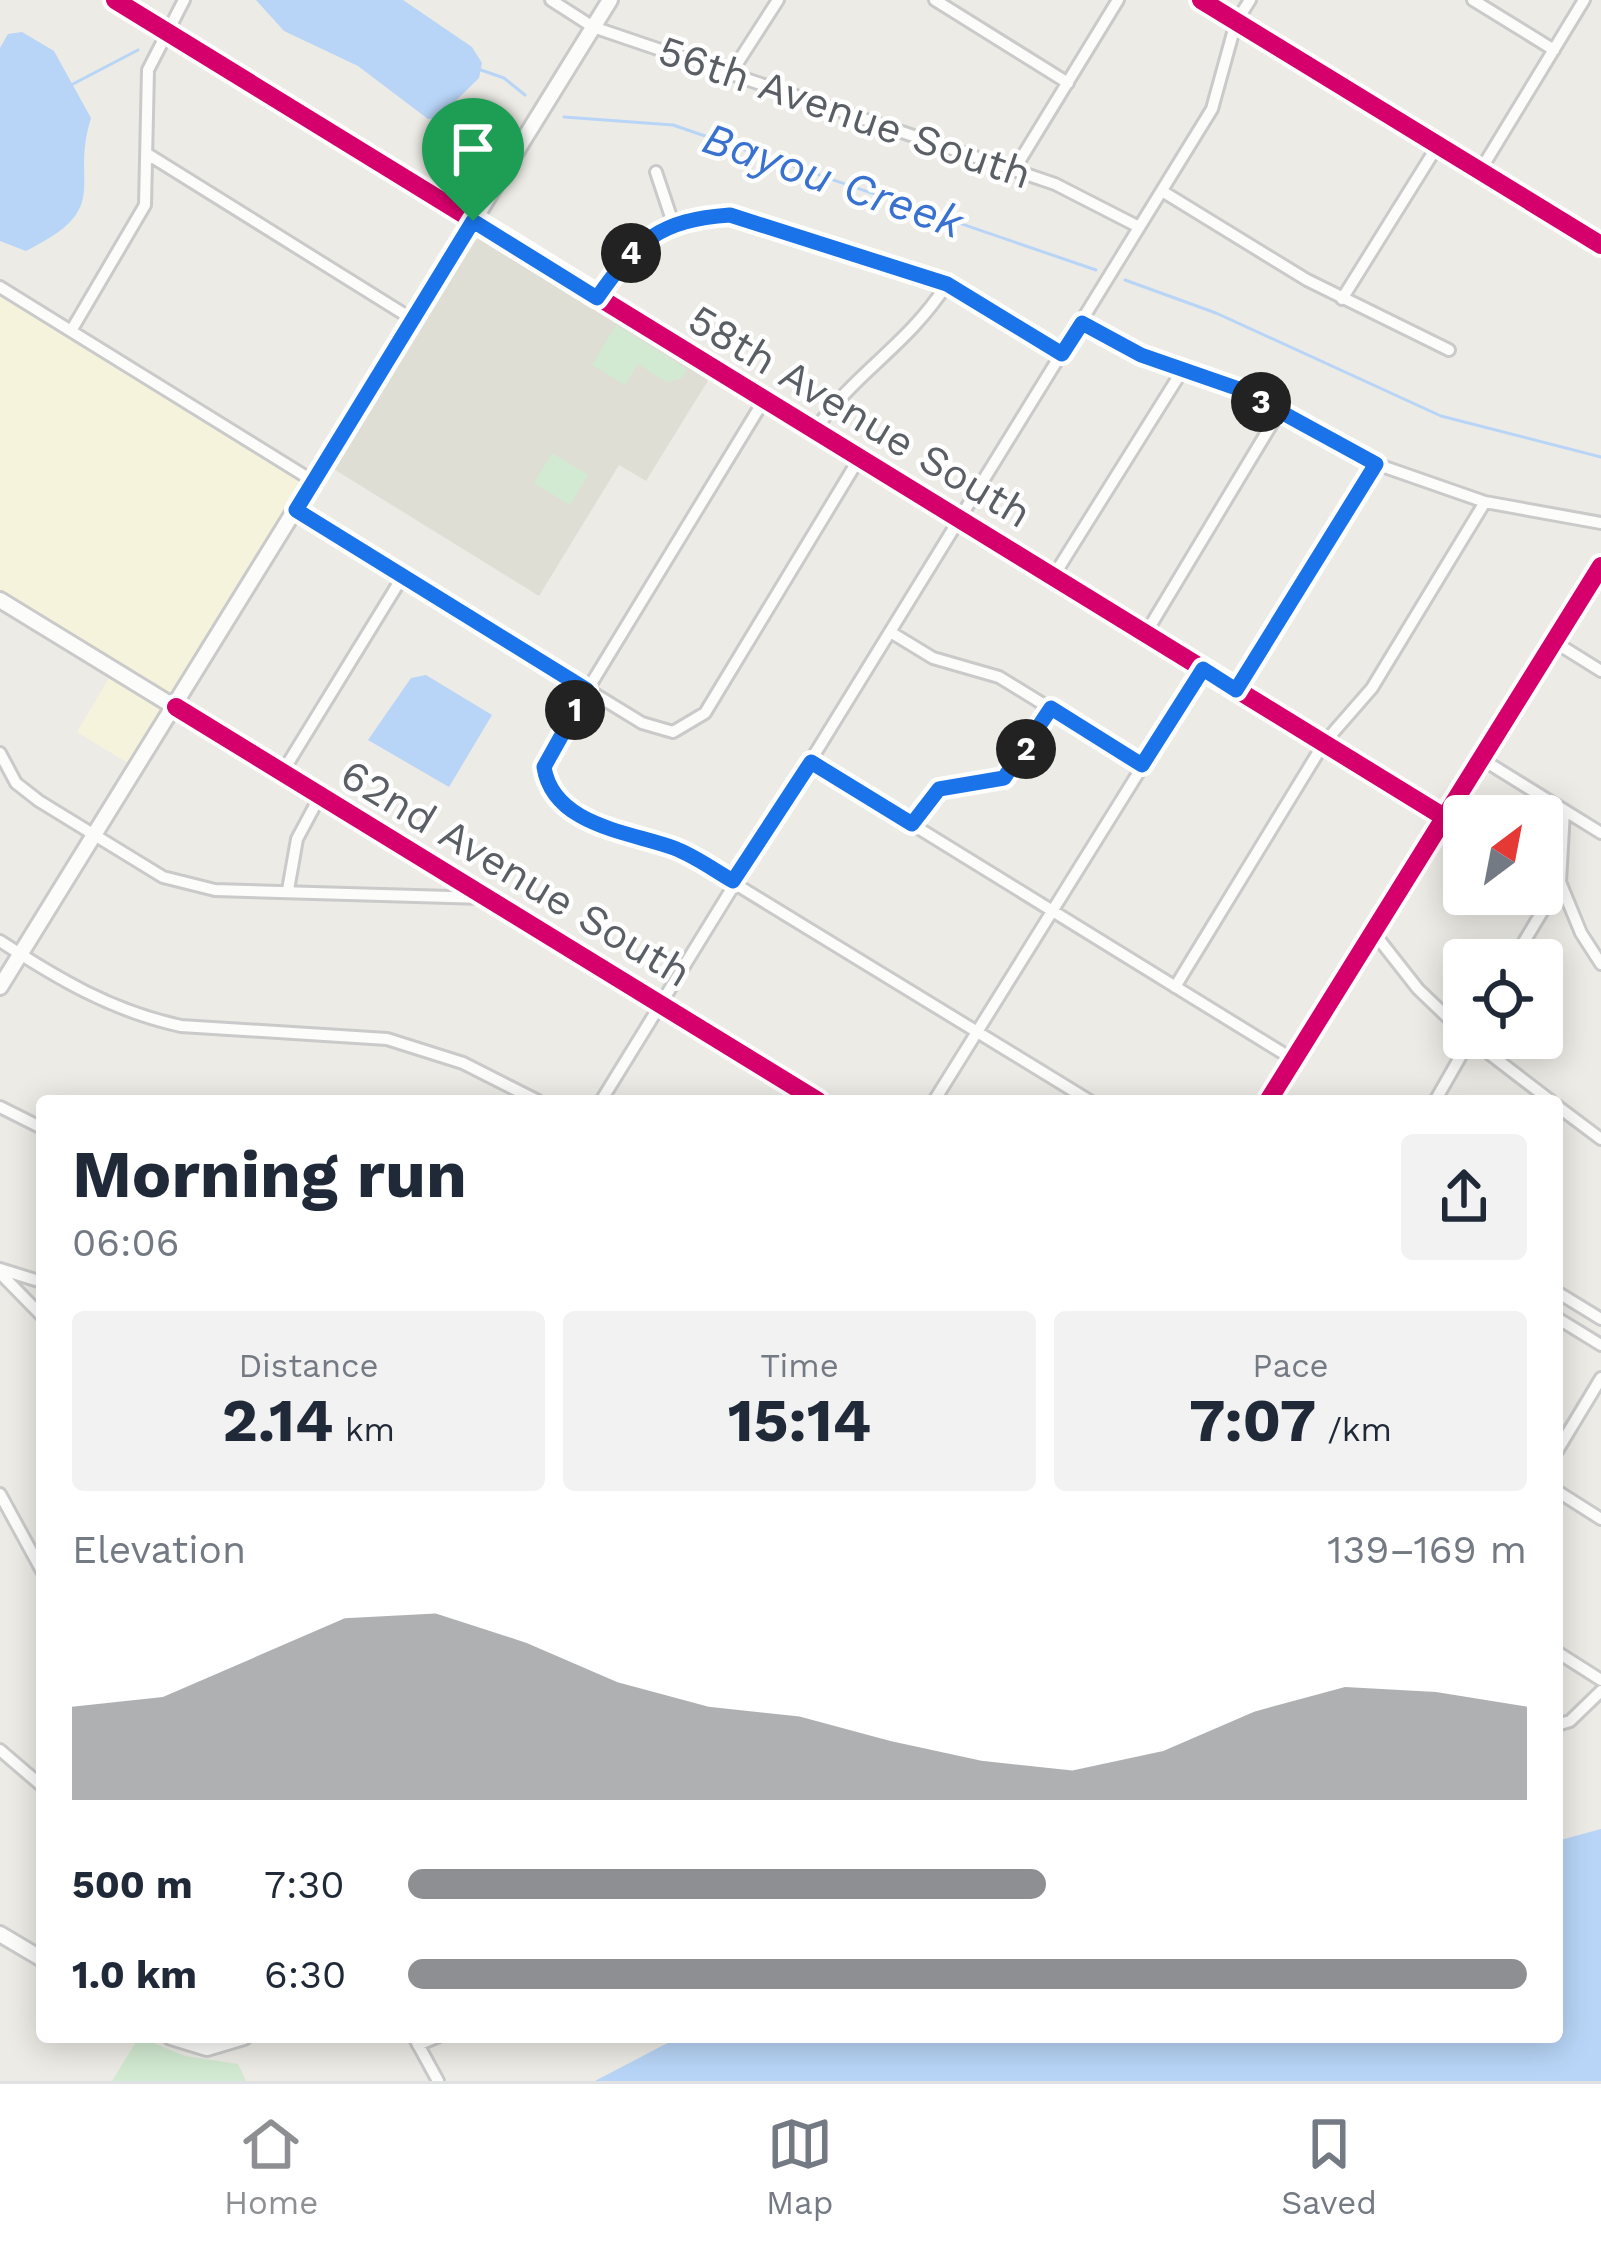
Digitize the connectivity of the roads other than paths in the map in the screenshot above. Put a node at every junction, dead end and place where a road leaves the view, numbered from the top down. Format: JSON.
{"nodes":[{"id":1,"x":116,"y":0,"type":"edge"},
{"id":2,"x":184,"y":0,"type":"edge"},
{"id":3,"x":551,"y":0,"type":"edge"},
{"id":4,"x":610,"y":0,"type":"edge"},
{"id":5,"x":778,"y":0,"type":"edge"},
{"id":6,"x":935,"y":0,"type":"edge"},
{"id":7,"x":1118,"y":0,"type":"edge"},
{"id":8,"x":1201,"y":0,"type":"edge"},
{"id":9,"x":1250,"y":0,"type":"edge"},
{"id":10,"x":1473,"y":0,"type":"edge"},
{"id":11,"x":1584,"y":0,"type":"edge"},
{"id":12,"x":1236,"y":22,"type":"junction"},
{"id":13,"x":593,"y":27,"type":"junction"},
{"id":14,"x":165,"y":31,"type":"junction"},
{"id":15,"x":1553,"y":50,"type":"junction"},
{"id":16,"x":731,"y":73,"type":"junction"},
{"id":17,"x":1068,"y":83,"type":"junction"},
{"id":18,"x":1438,"y":145,"type":"junction"},
{"id":19,"x":149,"y":155,"type":"junction"},
{"id":20,"x":1014,"y":170,"type":"junction"},
{"id":21,"x":1480,"y":170,"type":"junction"},
{"id":22,"x":656,"y":172,"type":"dead end"},
{"id":23,"x":1162,"y":191,"type":"junction"},
{"id":24,"x":473,"y":221,"type":"junction"},
{"id":25,"x":673,"y":223,"type":"junction"},
{"id":26,"x":1138,"y":227,"type":"junction"},
{"id":27,"x":1601,"y":245,"type":"edge"},
{"id":28,"x":947,"y":284,"type":"junction"},
{"id":29,"x":0,"y":287,"type":"edge"},
{"id":30,"x":597,"y":298,"type":"junction"},
{"id":31,"x":1342,"y":299,"type":"junction"},
{"id":32,"x":412,"y":319,"type":"junction"},
{"id":33,"x":1082,"y":323,"type":"junction"},
{"id":34,"x":71,"y":331,"type":"junction"},
{"id":35,"x":1449,"y":350,"type":"dead end"},
{"id":36,"x":1062,"y":354,"type":"junction"},
{"id":37,"x":1182,"y":371,"type":"junction"},
{"id":38,"x":764,"y":400,"type":"junction"},
{"id":39,"x":1279,"y":412,"type":"junction"},
{"id":40,"x":815,"y":430,"type":"junction"},
{"id":41,"x":860,"y":458,"type":"junction"},
{"id":42,"x":1376,"y":464,"type":"junction"},
{"id":43,"x":314,"y":481,"type":"junction"},
{"id":44,"x":1485,"y":502,"type":"junction"},
{"id":45,"x":296,"y":510,"type":"junction"},
{"id":46,"x":961,"y":519,"type":"junction"},
{"id":47,"x":1601,"y":523,"type":"edge"},
{"id":48,"x":1601,"y":566,"type":"edge"},
{"id":49,"x":403,"y":576,"type":"junction"},
{"id":50,"x":1054,"y":577,"type":"junction"},
{"id":51,"x":0,"y":600,"type":"edge"},
{"id":52,"x":892,"y":633,"type":"junction"},
{"id":53,"x":1145,"y":633,"type":"junction"},
{"id":54,"x":1553,"y":641,"type":"junction"},
{"id":55,"x":1203,"y":669,"type":"junction"},
{"id":56,"x":1601,"y":670,"type":"edge"},
{"id":57,"x":587,"y":690,"type":"junction"},
{"id":58,"x":1236,"y":690,"type":"junction"},
{"id":59,"x":176,"y":707,"type":"junction"},
{"id":60,"x":1051,"y":708,"type":"junction"},
{"id":61,"x":1324,"y":743,"type":"junction"},
{"id":62,"x":0,"y":753,"type":"edge"},
{"id":63,"x":1480,"y":758,"type":"junction"},
{"id":64,"x":811,"y":762,"type":"junction"},
{"id":65,"x":1142,"y":765,"type":"junction"},
{"id":66,"x":282,"y":772,"type":"junction"},
{"id":67,"x":1458,"y":795,"type":"edge"},
{"id":68,"x":320,"y":796,"type":"junction"},
{"id":69,"x":1564,"y":811,"type":"junction"},
{"id":70,"x":1443,"y":817,"type":"edge"},
{"id":71,"x":1443,"y":820,"type":"edge"},
{"id":72,"x":912,"y":824,"type":"junction"},
{"id":73,"x":1563,"y":829,"type":"edge"},
{"id":74,"x":1601,"y":833,"type":"edge"},
{"id":75,"x":94,"y":835,"type":"junction"},
{"id":76,"x":733,"y":881,"type":"junction"},
{"id":77,"x":1563,"y":888,"type":"edge"},
{"id":78,"x":289,"y":890,"type":"junction"},
{"id":79,"x":487,"y":898,"type":"junction"},
{"id":80,"x":1051,"y":911,"type":"junction"},
{"id":81,"x":1374,"y":933,"type":"junction"},
{"id":82,"x":0,"y":941,"type":"edge"},
{"id":83,"x":20,"y":954,"type":"junction"},
{"id":84,"x":1601,"y":964,"type":"edge"},
{"id":85,"x":0,"y":987,"type":"edge"},
{"id":86,"x":1175,"y":987,"type":"junction"},
{"id":87,"x":662,"y":1004,"type":"junction"},
{"id":88,"x":1443,"y":1013,"type":"edge"},
{"id":89,"x":977,"y":1031,"type":"junction"},
{"id":90,"x":1457,"y":1059,"type":"edge"},
{"id":91,"x":1497,"y":1059,"type":"edge"},
{"id":92,"x":1294,"y":1060,"type":"junction"},
{"id":93,"x":526,"y":1095,"type":"edge"},
{"id":94,"x":605,"y":1095,"type":"edge"},
{"id":95,"x":808,"y":1095,"type":"edge"},
{"id":96,"x":938,"y":1095,"type":"edge"},
{"id":97,"x":1080,"y":1095,"type":"edge"},
{"id":98,"x":1272,"y":1095,"type":"edge"},
{"id":99,"x":1438,"y":1095,"type":"edge"},
{"id":100,"x":1544,"y":1095,"type":"edge"},
{"id":101,"x":0,"y":1107,"type":"edge"},
{"id":102,"x":1563,"y":1110,"type":"edge"},
{"id":103,"x":36,"y":1125,"type":"edge"},
{"id":104,"x":1601,"y":1139,"type":"edge"},
{"id":105,"x":0,"y":1271,"type":"edge"},
{"id":106,"x":36,"y":1280,"type":"edge"},
{"id":107,"x":1563,"y":1296,"type":"edge"},
{"id":108,"x":36,"y":1310,"type":"edge"},
{"id":109,"x":1601,"y":1319,"type":"edge"},
{"id":110,"x":1563,"y":1322,"type":"edge"},
{"id":111,"x":1601,"y":1345,"type":"edge"},
{"id":112,"x":1601,"y":1378,"type":"edge"},
{"id":113,"x":1563,"y":1441,"type":"edge"},
{"id":114,"x":0,"y":1495,"type":"edge"},
{"id":115,"x":1563,"y":1495,"type":"edge"},
{"id":116,"x":1601,"y":1519,"type":"edge"},
{"id":117,"x":36,"y":1560,"type":"edge"},
{"id":118,"x":1563,"y":1656,"type":"edge"},
{"id":119,"x":1601,"y":1680,"type":"edge"},
{"id":120,"x":1601,"y":1691,"type":"edge"},
{"id":121,"x":1563,"y":1723,"type":"edge"},
{"id":122,"x":0,"y":1750,"type":"edge"},
{"id":123,"x":36,"y":1781,"type":"edge"},
{"id":124,"x":0,"y":1934,"type":"edge"},
{"id":125,"x":36,"y":1955,"type":"edge"},
{"id":126,"x":190,"y":2043,"type":"edge"},
{"id":127,"x":224,"y":2043,"type":"edge"},
{"id":128,"x":417,"y":2043,"type":"edge"},
{"id":129,"x":438,"y":2081,"type":"edge"}],
"edges":[{"from":1,"to":14,"type":"street","name":"58th Avenue South"},
{"from":2,"to":14,"type":"street"},
{"from":3,"to":13,"type":"street","name":"56th Avenue South"},
{"from":4,"to":13,"type":"street"},
{"from":5,"to":16,"type":"street"},
{"from":6,"to":17,"type":"street"},
{"from":7,"to":17,"type":"street"},
{"from":8,"to":12,"type":"street"},
{"from":9,"to":12,"type":"street"},
{"from":10,"to":15,"type":"street"},
{"from":11,"to":15,"type":"street"},
{"from":12,"to":18,"type":"street"},
{"from":12,"to":23,"type":"street"},
{"from":13,"to":16,"type":"street","name":"56th Avenue South"},
{"from":13,"to":24,"type":"street"},
{"from":14,"to":19,"type":"street"},
{"from":14,"to":24,"type":"street","name":"58th Avenue South"},
{"from":15,"to":21,"type":"street"},
{"from":16,"to":20,"type":"street","name":"56th Avenue South"},
{"from":17,"to":20,"type":"street"},
{"from":18,"to":21,"type":"street"},
{"from":18,"to":31,"type":"street"},
{"from":19,"to":32,"type":"street"},
{"from":19,"to":34,"type":"street"},
{"from":20,"to":26,"type":"street","name":"56th Avenue South"},
{"from":21,"to":27,"type":"street"},
{"from":22,"to":25,"type":"street"},
{"from":23,"to":26,"type":"street"},
{"from":23,"to":31,"type":"street"},
{"from":24,"to":30,"type":"street","name":"58th Avenue South"},
{"from":24,"to":32,"type":"street"},
{"from":25,"to":28,"type":"street"},
{"from":25,"to":30,"type":"street"},
{"from":26,"to":33,"type":"street"},
{"from":28,"to":36,"type":"street"},
{"from":28,"to":40,"type":"street"},
{"from":29,"to":34,"type":"street"},
{"from":30,"to":38,"type":"street","name":"58th Avenue South"},
{"from":31,"to":35,"type":"street"},
{"from":32,"to":43,"type":"street"},
{"from":33,"to":36,"type":"street"},
{"from":33,"to":37,"type":"street"},
{"from":34,"to":43,"type":"street"},
{"from":36,"to":46,"type":"street"},
{"from":37,"to":39,"type":"street"},
{"from":37,"to":50,"type":"street"},
{"from":38,"to":40,"type":"street","name":"58th Avenue South"},
{"from":38,"to":57,"type":"street"},
{"from":39,"to":42,"type":"street"},
{"from":39,"to":53,"type":"street"},
{"from":40,"to":41,"type":"street","name":"58th Avenue South"},
{"from":41,"to":46,"type":"street","name":"58th Avenue South"},
{"from":41,"to":57,"type":"street"},
{"from":42,"to":44,"type":"street"},
{"from":42,"to":58,"type":"street"},
{"from":43,"to":45,"type":"street"},
{"from":44,"to":47,"type":"street"},
{"from":44,"to":61,"type":"street"},
{"from":45,"to":49,"type":"street"},
{"from":45,"to":59,"type":"street"},
{"from":46,"to":50,"type":"street","name":"58th Avenue South"},
{"from":46,"to":52,"type":"street"},
{"from":48,"to":54,"type":"street"},
{"from":49,"to":57,"type":"street"},
{"from":49,"to":66,"type":"street"},
{"from":50,"to":53,"type":"street","name":"58th Avenue South"},
{"from":51,"to":59,"type":"street","name":"62nd Avenue South"},
{"from":52,"to":60,"type":"street"},
{"from":52,"to":64,"type":"street"},
{"from":53,"to":55,"type":"street","name":"58th Avenue South"},
{"from":54,"to":56,"type":"street"},
{"from":54,"to":63,"type":"street"},
{"from":55,"to":58,"type":"street","name":"58th Avenue South"},
{"from":55,"to":65,"type":"street"},
{"from":57,"to":76,"type":"street"},
{"from":58,"to":61,"type":"street","name":"58th Avenue South"},
{"from":59,"to":66,"type":"street","name":"62nd Avenue South"},
{"from":59,"to":75,"type":"street"},
{"from":60,"to":65,"type":"street"},
{"from":60,"to":72,"type":"street"},
{"from":61,"to":70,"type":"street","name":"58th Avenue South"},
{"from":61,"to":86,"type":"street"},
{"from":62,"to":75,"type":"street"},
{"from":63,"to":67,"type":"street"},
{"from":63,"to":69,"type":"street"},
{"from":64,"to":72,"type":"street"},
{"from":64,"to":76,"type":"street"},
{"from":65,"to":80,"type":"street"},
{"from":66,"to":68,"type":"street","name":"62nd Avenue South"},
{"from":68,"to":78,"type":"street"},
{"from":68,"to":79,"type":"street","name":"62nd Avenue South"},
{"from":69,"to":73,"type":"street"},
{"from":69,"to":74,"type":"street"},
{"from":71,"to":81,"type":"street"},
{"from":72,"to":80,"type":"street"},
{"from":75,"to":78,"type":"street"},
{"from":75,"to":83,"type":"street"},
{"from":76,"to":87,"type":"street"},
{"from":76,"to":89,"type":"street"},
{"from":77,"to":84,"type":"street"},
{"from":78,"to":79,"type":"street"},
{"from":79,"to":87,"type":"street","name":"62nd Avenue South"},
{"from":80,"to":86,"type":"street"},
{"from":80,"to":89,"type":"street"},
{"from":81,"to":88,"type":"street"},
{"from":81,"to":92,"type":"street"},
{"from":82,"to":83,"type":"street"},
{"from":83,"to":85,"type":"street"},
{"from":83,"to":93,"type":"street"},
{"from":86,"to":92,"type":"street"},
{"from":87,"to":94,"type":"street"},
{"from":87,"to":95,"type":"street","name":"62nd Avenue South"},
{"from":89,"to":96,"type":"street"},
{"from":89,"to":97,"type":"street"},
{"from":90,"to":99,"type":"street"},
{"from":91,"to":100,"type":"street"},
{"from":92,"to":98,"type":"street"},
{"from":101,"to":103,"type":"street"},
{"from":102,"to":104,"type":"street"},
{"from":105,"to":106,"type":"street"},
{"from":105,"to":108,"type":"street"},
{"from":107,"to":109,"type":"street"},
{"from":110,"to":111,"type":"street"},
{"from":112,"to":113,"type":"street"},
{"from":114,"to":117,"type":"street"},
{"from":115,"to":116,"type":"street"},
{"from":118,"to":119,"type":"street"},
{"from":120,"to":121,"type":"street"},
{"from":122,"to":123,"type":"street"},
{"from":124,"to":125,"type":"street"},
{"from":126,"to":127,"type":"street"},
{"from":128,"to":129,"type":"street"}]}
